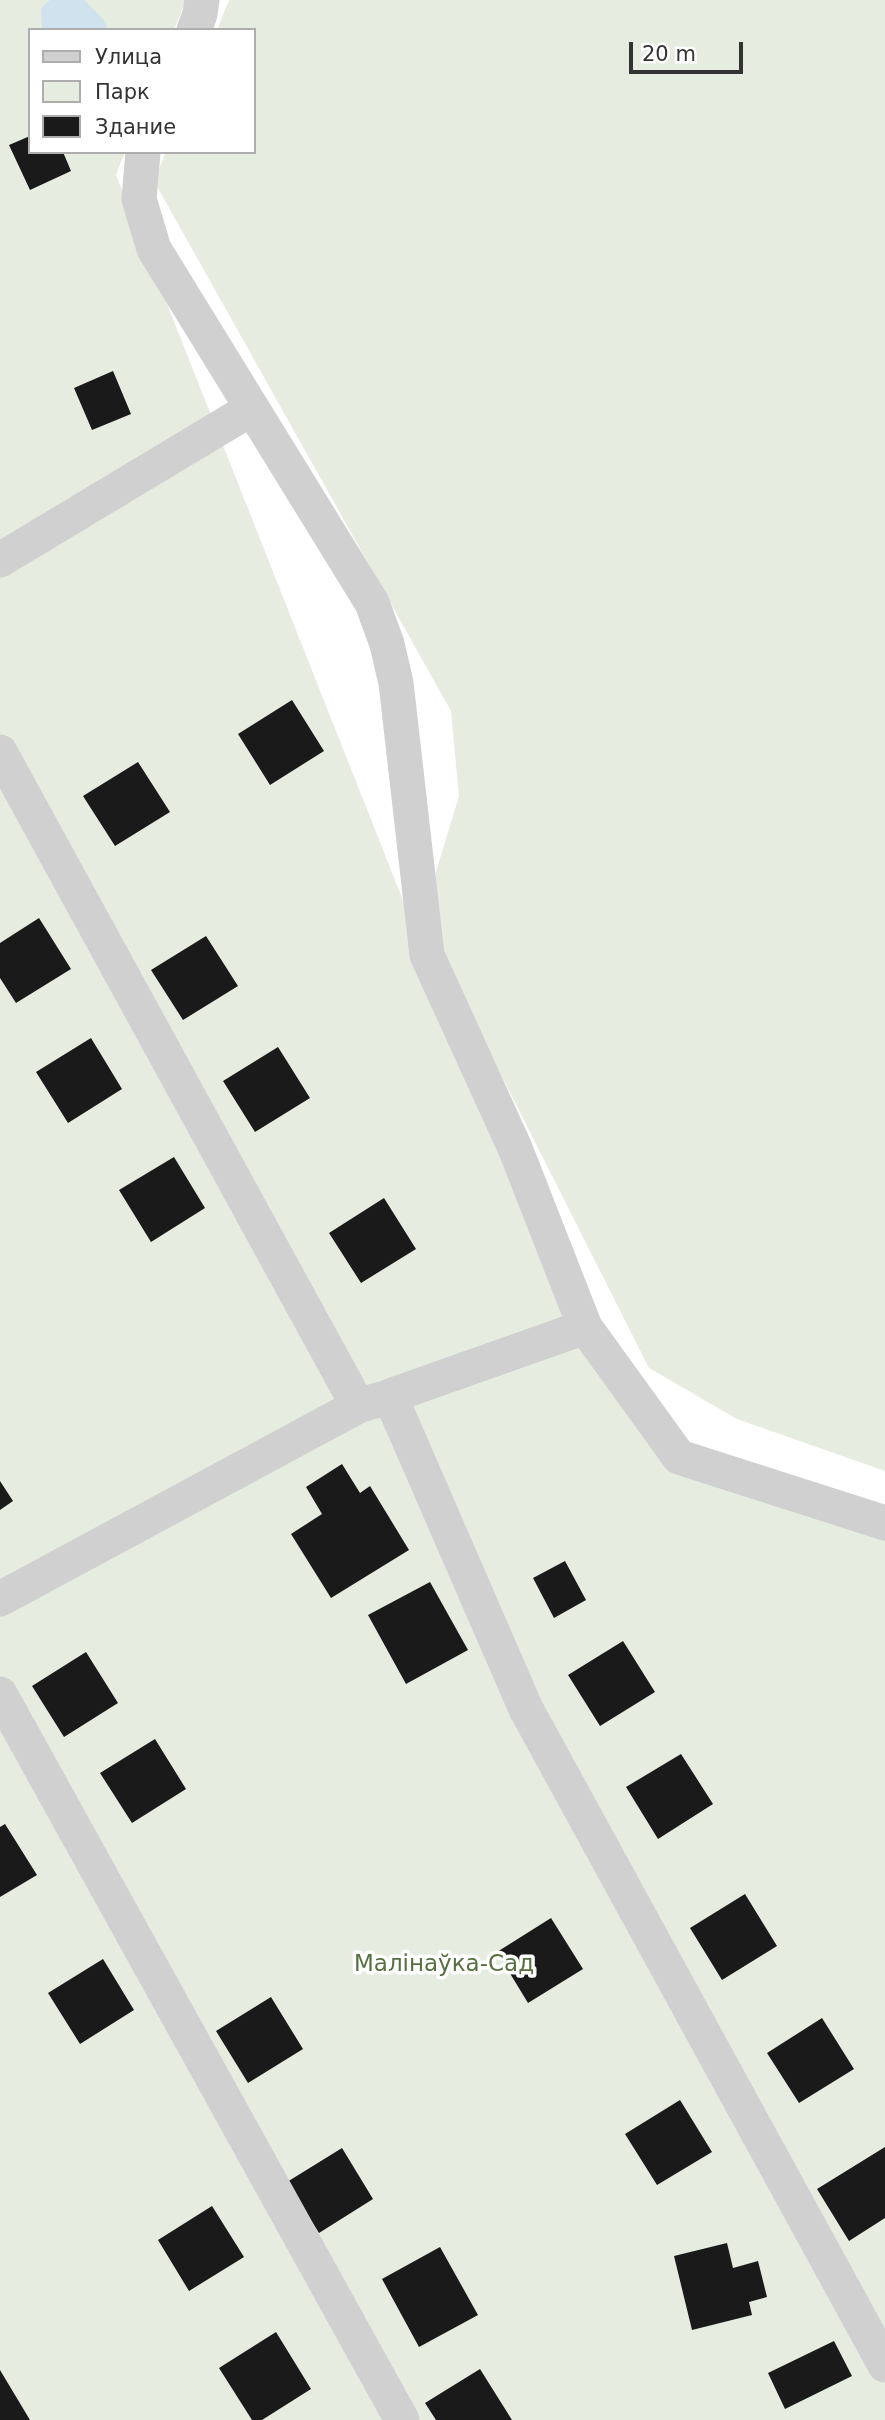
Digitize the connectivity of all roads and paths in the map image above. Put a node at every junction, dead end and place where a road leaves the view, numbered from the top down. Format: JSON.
{"nodes":[{"id":1,"x":202,"y":0,"type":"edge"},
{"id":2,"x":195,"y":28,"type":"edge"},
{"id":3,"x":143,"y":154,"type":"edge"},
{"id":4,"x":251,"y":409,"type":"junction"},
{"id":5,"x":0,"y":560,"type":"edge"},
{"id":6,"x":0,"y":752,"type":"edge"},
{"id":7,"x":585,"y":1327,"type":"junction"},
{"id":8,"x":374,"y":1401,"type":"junction"},
{"id":9,"x":885,"y":1523,"type":"edge"},
{"id":10,"x":0,"y":1599,"type":"edge"},
{"id":11,"x":0,"y":1694,"type":"edge"},
{"id":12,"x":885,"y":2365,"type":"edge"},
{"id":13,"x":402,"y":2420,"type":"edge"}],
"edges":[{"from":1,"to":2,"type":"street"},
{"from":3,"to":4,"type":"street"},
{"from":4,"to":5,"type":"street"},
{"from":4,"to":7,"type":"street"},
{"from":6,"to":8,"type":"street"},
{"from":7,"to":8,"type":"street"},
{"from":7,"to":9,"type":"street"},
{"from":8,"to":10,"type":"street"},
{"from":8,"to":12,"type":"street"},
{"from":11,"to":13,"type":"street"}]}
